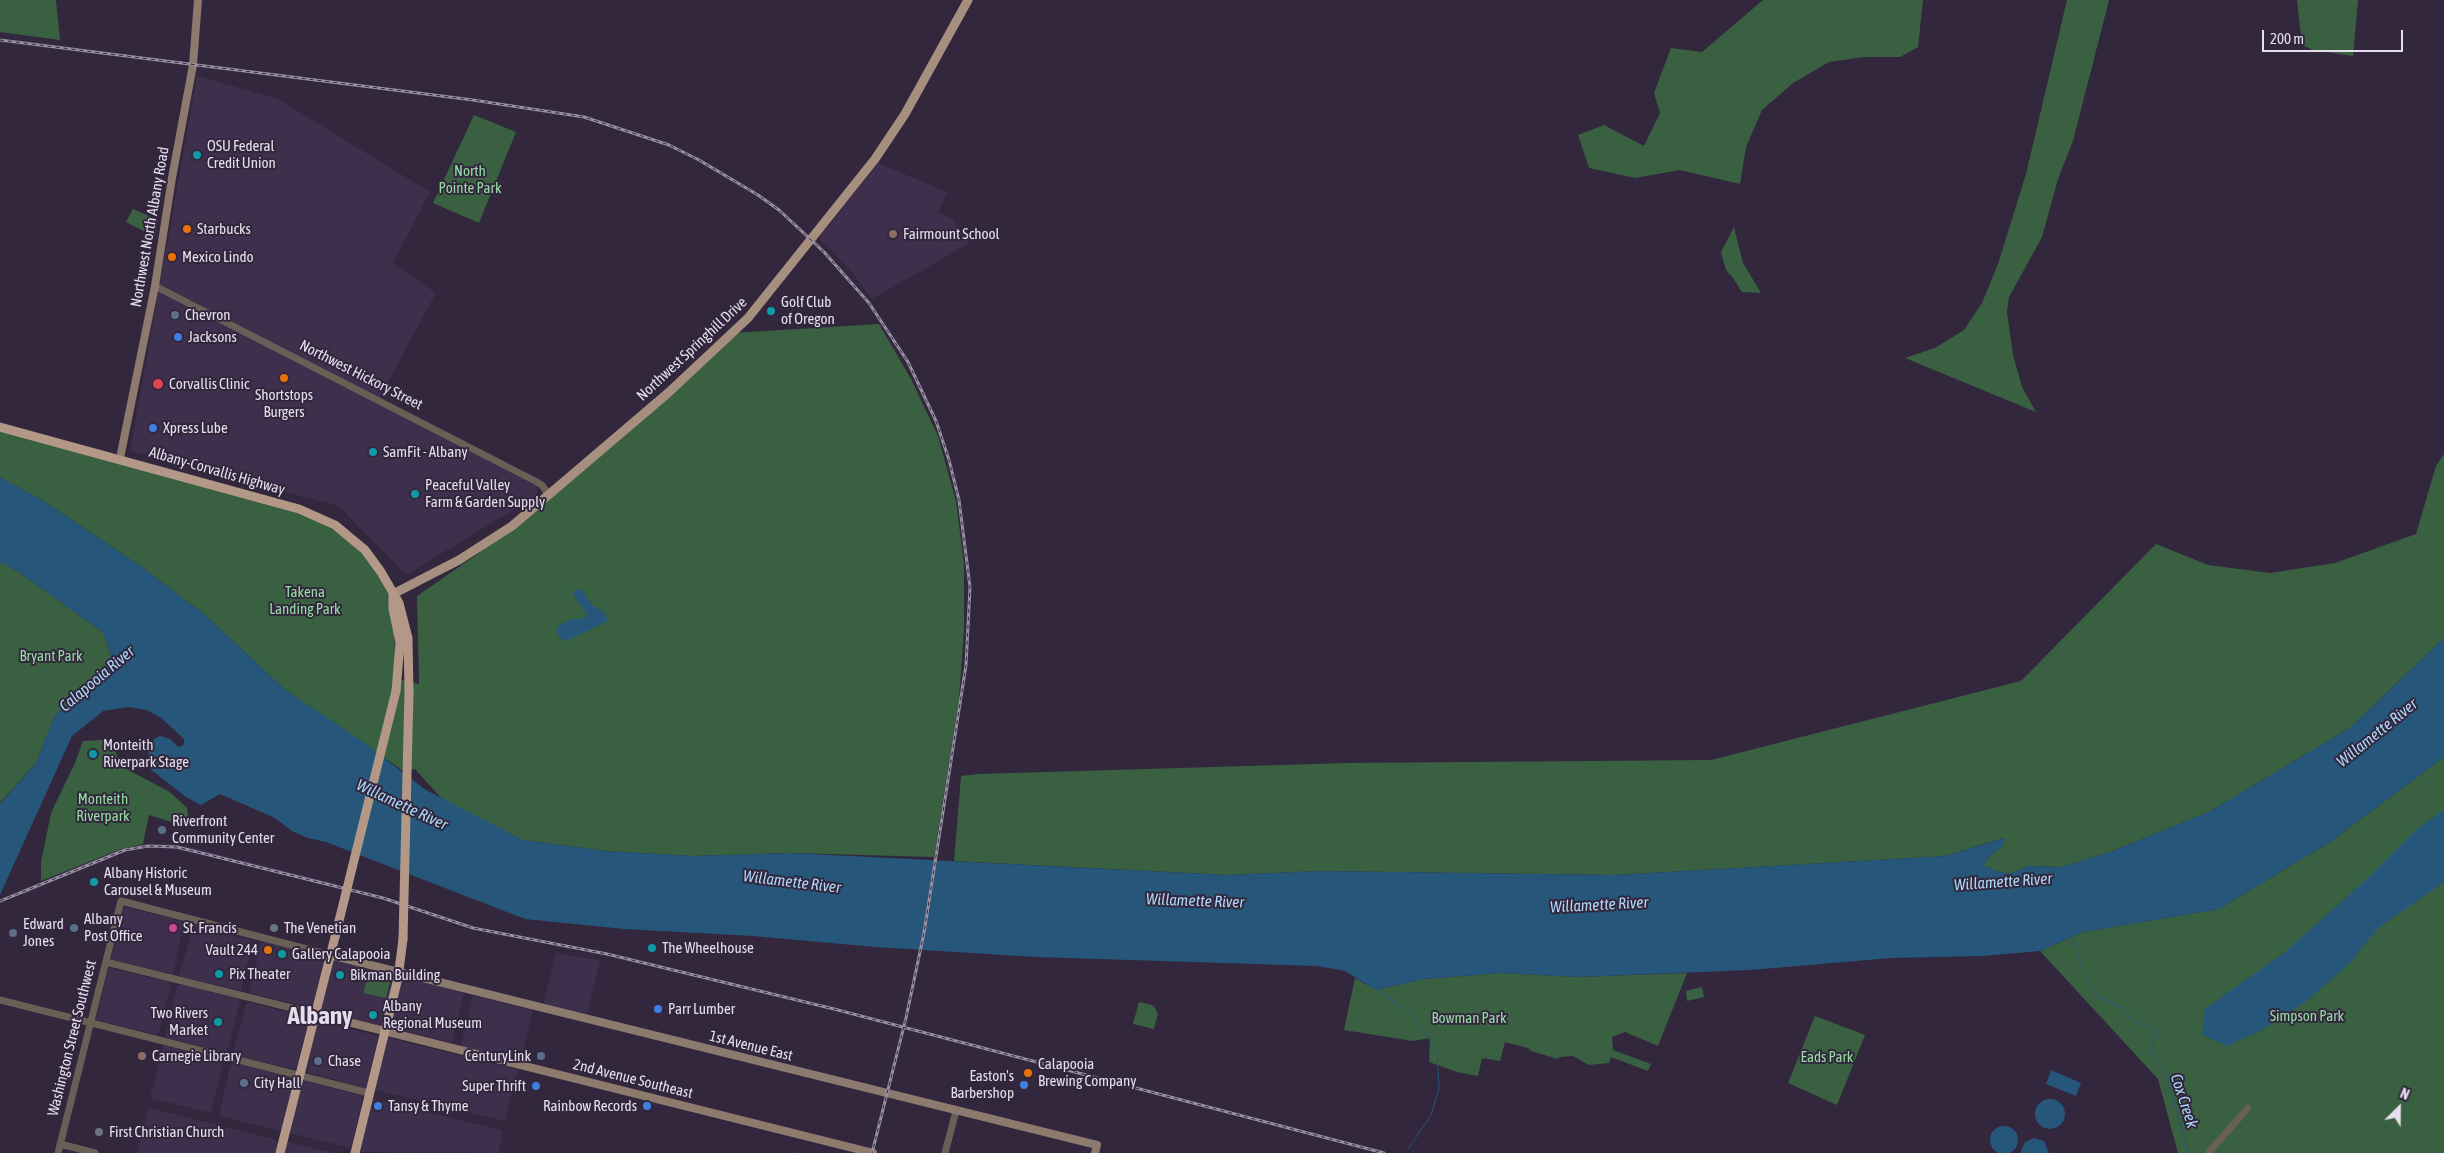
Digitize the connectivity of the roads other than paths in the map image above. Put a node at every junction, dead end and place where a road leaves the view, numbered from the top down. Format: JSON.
{"nodes":[{"id":1,"x":198,"y":0,"type":"edge"},
{"id":2,"x":968,"y":0,"type":"edge"},
{"id":3,"x":155,"y":286,"type":"junction"},
{"id":4,"x":0,"y":427,"type":"edge"},
{"id":5,"x":120,"y":458,"type":"junction"},
{"id":6,"x":549,"y":496,"type":"junction"},
{"id":7,"x":393,"y":594,"type":"junction"},
{"id":8,"x":330,"y":955,"type":"junction"},
{"id":9,"x":106,"y":962,"type":"junction"},
{"id":10,"x":399,"y":972,"type":"junction"},
{"id":11,"x":0,"y":1000,"type":"edge"},
{"id":12,"x":316,"y":1014,"type":"junction"},
{"id":13,"x":90,"y":1023,"type":"junction"},
{"id":14,"x":385,"y":1030,"type":"junction"},
{"id":15,"x":300,"y":1076,"type":"junction"},
{"id":16,"x":369,"y":1093,"type":"junction"},
{"id":17,"x":2248,"y":1108,"type":"dead end"},
{"id":18,"x":956,"y":1110,"type":"junction"},
{"id":19,"x":60,"y":1144,"type":"junction"},
{"id":20,"x":1096,"y":1149,"type":"edge"},
{"id":21,"x":58,"y":1153,"type":"edge"},
{"id":22,"x":95,"y":1153,"type":"edge"},
{"id":23,"x":280,"y":1153,"type":"edge"},
{"id":24,"x":354,"y":1153,"type":"edge"},
{"id":25,"x":873,"y":1153,"type":"edge"},
{"id":26,"x":945,"y":1153,"type":"edge"},
{"id":27,"x":2208,"y":1153,"type":"edge"}],
"edges":[{"from":1,"to":3,"type":"main road","name":"Northwest North Albany Road"},
{"from":2,"to":6,"type":"main road","name":"Northwest Springhill Drive"},
{"from":3,"to":5,"type":"main road","name":"Northwest North Albany Road"},
{"from":3,"to":6,"type":"street","name":"Northwest Hickory Street"},
{"from":4,"to":5,"type":"highway","name":"Albany-Corvallis Highway"},
{"from":5,"to":7,"type":"highway","name":"Albany-Corvallis Highway"},
{"from":6,"to":7,"type":"main road","name":"Northwest Springhill Drive"},
{"from":7,"to":8,"type":"highway","name":"Albany-Corvallis Highway","bridge":true},
{"from":7,"to":10,"type":"highway","name":"Albany-Corvallis Highway","bridge":true},
{"from":8,"to":9,"type":"street","name":"Washington Street Southwest"},
{"from":8,"to":10,"type":"main road","name":"1st Avenue East"},
{"from":8,"to":12,"type":"highway","name":"Albany-Corvallis Highway"},
{"from":9,"to":12,"type":"street"},
{"from":9,"to":13,"type":"street","name":"Washington Street Southwest"},
{"from":10,"to":14,"type":"highway","name":"Albany-Corvallis Highway"},
{"from":10,"to":18,"type":"main road","name":"1st Avenue East"},
{"from":11,"to":13,"type":"street"},
{"from":12,"to":14,"type":"main road","name":"2nd Avenue Southeast"},
{"from":12,"to":15,"type":"highway","name":"Albany-Corvallis Highway"},
{"from":13,"to":15,"type":"street"},
{"from":13,"to":19,"type":"street","name":"Washington Street Southwest"},
{"from":14,"to":16,"type":"highway","name":"Albany-Corvallis Highway"},
{"from":14,"to":25,"type":"main road","name":"2nd Avenue Southeast"},
{"from":15,"to":16,"type":"street"},
{"from":15,"to":23,"type":"highway","name":"Albany-Corvallis Highway"},
{"from":16,"to":24,"type":"highway","name":"Albany-Corvallis Highway"},
{"from":17,"to":27,"type":"street"},
{"from":18,"to":20,"type":"main road","name":"1st Avenue East"},
{"from":18,"to":26,"type":"street"},
{"from":19,"to":21,"type":"street","name":"Washington Street Southwest"},
{"from":19,"to":22,"type":"street"}]}
